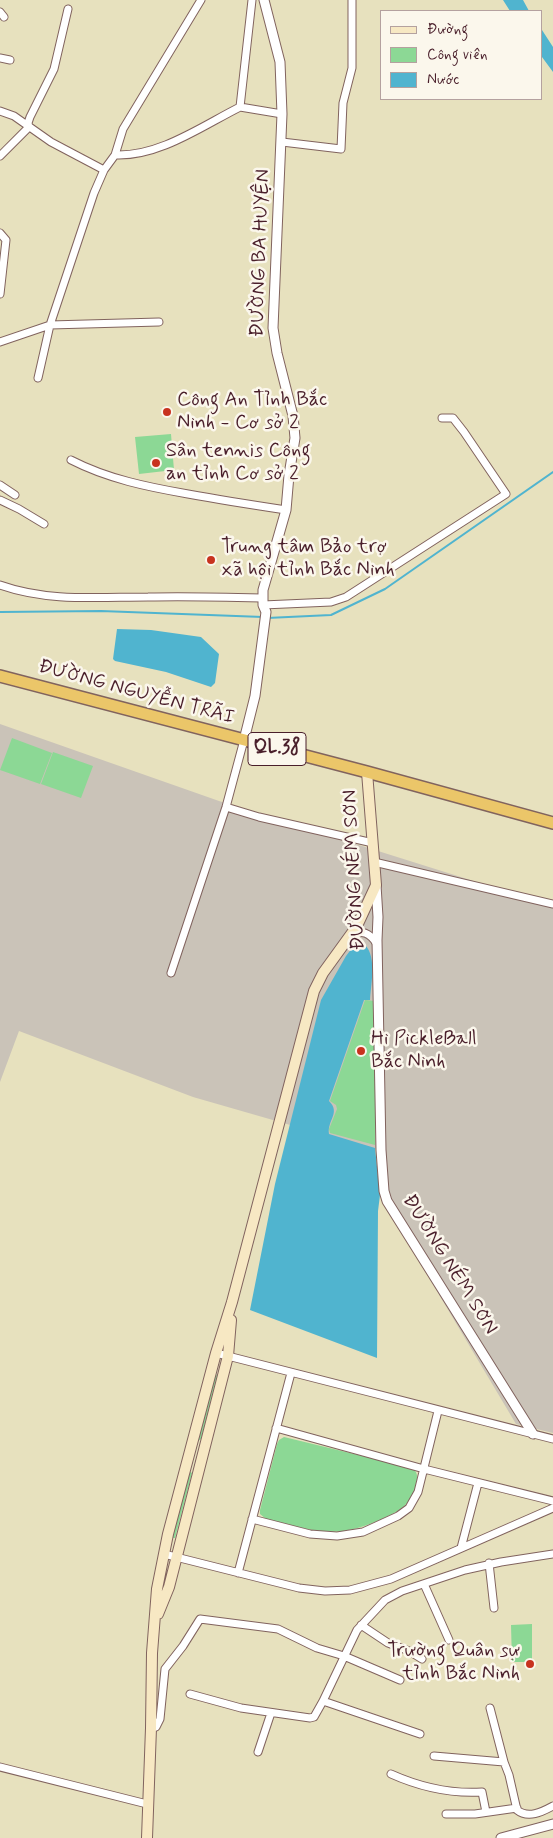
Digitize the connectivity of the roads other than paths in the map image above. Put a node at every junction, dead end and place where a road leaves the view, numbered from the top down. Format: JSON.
{"nodes":[{"id":1,"x":201,"y":0,"type":"edge"},
{"id":2,"x":252,"y":0,"type":"edge"},
{"id":3,"x":264,"y":0,"type":"edge"},
{"id":4,"x":352,"y":0,"type":"edge"},
{"id":5,"x":68,"y":9,"type":"dead end"},
{"id":6,"x":0,"y":58,"type":"edge"},
{"id":7,"x":10,"y":60,"type":"dead end"},
{"id":8,"x":240,"y":106,"type":"junction"},
{"id":9,"x":0,"y":111,"type":"edge"},
{"id":10,"x":282,"y":114,"type":"junction"},
{"id":11,"x":29,"y":127,"type":"junction"},
{"id":12,"x":282,"y":142,"type":"junction"},
{"id":13,"x":116,"y":155,"type":"junction"},
{"id":14,"x":0,"y":156,"type":"edge"},
{"id":15,"x":104,"y":170,"type":"junction"},
{"id":16,"x":0,"y":233,"type":"edge"},
{"id":17,"x":0,"y":294,"type":"edge"},
{"id":18,"x":159,"y":322,"type":"dead end"},
{"id":19,"x":50,"y":325,"type":"junction"},
{"id":20,"x":0,"y":342,"type":"edge"},
{"id":21,"x":38,"y":378,"type":"dead end"},
{"id":22,"x":442,"y":418,"type":"dead end"},
{"id":23,"x":71,"y":460,"type":"dead end"},
{"id":24,"x":0,"y":485,"type":"edge"},
{"id":25,"x":15,"y":495,"type":"dead end"},
{"id":26,"x":0,"y":500,"type":"edge"},
{"id":27,"x":286,"y":510,"type":"junction"},
{"id":28,"x":44,"y":524,"type":"dead end"},
{"id":29,"x":0,"y":585,"type":"edge"},
{"id":30,"x":264,"y":604,"type":"junction"},
{"id":31,"x":0,"y":676,"type":"edge"},
{"id":32,"x":244,"y":740,"type":"junction"},
{"id":33,"x":367,"y":772,"type":"junction"},
{"id":34,"x":226,"y":807,"type":"junction"},
{"id":35,"x":553,"y":823,"type":"edge"},
{"id":36,"x":373,"y":843,"type":"junction"},
{"id":37,"x":374,"y":862,"type":"junction"},
{"id":38,"x":376,"y":885,"type":"junction"},
{"id":39,"x":553,"y":904,"type":"edge"},
{"id":40,"x":348,"y":938,"type":"junction"},
{"id":41,"x":377,"y":944,"type":"junction"},
{"id":42,"x":171,"y":973,"type":"dead end"},
{"id":43,"x":232,"y":1302,"type":"junction"},
{"id":44,"x":216,"y":1353,"type":"junction"},
{"id":45,"x":228,"y":1356,"type":"junction"},
{"id":46,"x":291,"y":1373,"type":"junction"},
{"id":47,"x":438,"y":1411,"type":"junction"},
{"id":48,"x":276,"y":1428,"type":"junction"},
{"id":49,"x":532,"y":1434,"type":"junction"},
{"id":50,"x":553,"y":1439,"type":"edge"},
{"id":51,"x":189,"y":1453,"type":"junction"},
{"id":52,"x":203,"y":1456,"type":"junction"},
{"id":53,"x":424,"y":1469,"type":"junction"},
{"id":54,"x":478,"y":1483,"type":"junction"},
{"id":55,"x":553,"y":1501,"type":"edge"},
{"id":56,"x":553,"y":1508,"type":"edge"},
{"id":57,"x":252,"y":1519,"type":"junction"},
{"id":58,"x":461,"y":1548,"type":"junction"},
{"id":59,"x":164,"y":1554,"type":"junction"},
{"id":60,"x":553,"y":1554,"type":"edge"},
{"id":61,"x":177,"y":1557,"type":"junction"},
{"id":62,"x":489,"y":1563,"type":"dead end"},
{"id":63,"x":238,"y":1572,"type":"junction"},
{"id":64,"x":424,"y":1584,"type":"junction"},
{"id":65,"x":494,"y":1608,"type":"dead end"},
{"id":66,"x":154,"y":1622,"type":"junction"},
{"id":67,"x":361,"y":1626,"type":"junction"},
{"id":68,"x":449,"y":1640,"type":"dead end"},
{"id":69,"x":344,"y":1656,"type":"junction"},
{"id":70,"x":422,"y":1660,"type":"dead end"},
{"id":71,"x":151,"y":1665,"type":"junction"},
{"id":72,"x":166,"y":1667,"type":"junction"},
{"id":73,"x":400,"y":1680,"type":"dead end"},
{"id":74,"x":190,"y":1694,"type":"dead end"},
{"id":75,"x":323,"y":1701,"type":"junction"},
{"id":76,"x":490,"y":1708,"type":"dead end"},
{"id":77,"x":271,"y":1713,"type":"junction"},
{"id":78,"x":151,"y":1728,"type":"junction"},
{"id":79,"x":420,"y":1734,"type":"dead end"},
{"id":80,"x":258,"y":1752,"type":"dead end"},
{"id":81,"x":434,"y":1756,"type":"dead end"},
{"id":82,"x":504,"y":1762,"type":"junction"},
{"id":83,"x":0,"y":1767,"type":"edge"},
{"id":84,"x":391,"y":1774,"type":"dead end"},
{"id":85,"x":148,"y":1804,"type":"junction"},
{"id":86,"x":553,"y":1806,"type":"edge"},
{"id":87,"x":516,"y":1808,"type":"junction"},
{"id":88,"x":486,"y":1812,"type":"junction"},
{"id":89,"x":446,"y":1814,"type":"dead end"},
{"id":90,"x":553,"y":1824,"type":"edge"},
{"id":91,"x":147,"y":1838,"type":"edge"},
{"id":92,"x":501,"y":1838,"type":"edge"}],
"edges":[{"from":1,"to":13,"type":"street"},
{"from":2,"to":8,"type":"street"},
{"from":3,"to":10,"type":"street","name":"ĐƯỜNG BA HUYỆN"},
{"from":4,"to":12,"type":"street"},
{"from":5,"to":11,"type":"street"},
{"from":6,"to":7,"type":"street"},
{"from":8,"to":10,"type":"street"},
{"from":8,"to":13,"type":"street"},
{"from":9,"to":11,"type":"street"},
{"from":10,"to":12,"type":"street","name":"ĐƯỜNG BA HUYỆN"},
{"from":11,"to":14,"type":"street"},
{"from":11,"to":15,"type":"street"},
{"from":12,"to":27,"type":"street","name":"ĐƯỜNG BA HUYỆN"},
{"from":13,"to":15,"type":"street"},
{"from":15,"to":19,"type":"street"},
{"from":16,"to":17,"type":"street"},
{"from":18,"to":19,"type":"street"},
{"from":19,"to":20,"type":"street"},
{"from":19,"to":21,"type":"street"},
{"from":22,"to":30,"type":"street"},
{"from":23,"to":27,"type":"street"},
{"from":24,"to":25,"type":"street"},
{"from":26,"to":28,"type":"street"},
{"from":27,"to":30,"type":"street","name":"ĐƯỜNG BA HUYỆN"},
{"from":29,"to":30,"type":"street"},
{"from":30,"to":32,"type":"street","name":"ĐƯỜNG BA HUYỆN"},
{"from":31,"to":32,"type":"highway","name":"ĐƯỜNG NGUYỄN TRÃI","number":"QL.38"},
{"from":32,"to":33,"type":"highway","name":"ĐƯỜNG NGUYỄN TRÃI","number":"QL.38"},
{"from":32,"to":34,"type":"street"},
{"from":33,"to":35,"type":"highway","name":"ĐƯỜNG NGUYỄN TRÃI","number":"QL.38"},
{"from":33,"to":36,"type":"main road","name":"ĐƯỜNG NÉM SƠN"},
{"from":34,"to":36,"type":"street"},
{"from":34,"to":42,"type":"street"},
{"from":36,"to":37,"type":"main road","name":"ĐƯỜNG NÉM SƠN"},
{"from":37,"to":38,"type":"main road","name":"ĐƯỜNG NÉM SƠN"},
{"from":37,"to":39,"type":"street"},
{"from":38,"to":40,"type":"main road"},
{"from":38,"to":41,"type":"street","name":"ĐƯỜNG NÉM SƠN"},
{"from":40,"to":41,"type":"street"},
{"from":40,"to":43,"type":"main road"},
{"from":41,"to":49,"type":"street","name":"ĐƯỜNG NÉM SƠN"},
{"from":43,"to":44,"type":"main road"},
{"from":43,"to":45,"type":"main road"},
{"from":44,"to":45,"type":"street"},
{"from":44,"to":51,"type":"main road"},
{"from":45,"to":46,"type":"street"},
{"from":45,"to":52,"type":"main road"},
{"from":46,"to":47,"type":"street"},
{"from":46,"to":48,"type":"street"},
{"from":47,"to":49,"type":"street"},
{"from":47,"to":53,"type":"street"},
{"from":48,"to":53,"type":"street"},
{"from":48,"to":57,"type":"street"},
{"from":49,"to":50,"type":"street"},
{"from":51,"to":52,"type":"main road"},
{"from":51,"to":59,"type":"main road"},
{"from":52,"to":61,"type":"main road"},
{"from":53,"to":54,"type":"street"},
{"from":53,"to":57,"type":"street"},
{"from":54,"to":55,"type":"street"},
{"from":54,"to":58,"type":"street"},
{"from":56,"to":58,"type":"street"},
{"from":57,"to":63,"type":"street"},
{"from":58,"to":63,"type":"street"},
{"from":59,"to":61,"type":"street"},
{"from":59,"to":66,"type":"main road"},
{"from":60,"to":64,"type":"street"},
{"from":61,"to":63,"type":"street"},
{"from":61,"to":66,"type":"main road"},
{"from":62,"to":65,"type":"street"},
{"from":64,"to":67,"type":"street"},
{"from":64,"to":68,"type":"street"},
{"from":66,"to":71,"type":"main road"},
{"from":67,"to":69,"type":"street"},
{"from":67,"to":70,"type":"street"},
{"from":69,"to":72,"type":"street"},
{"from":69,"to":73,"type":"street"},
{"from":69,"to":75,"type":"street"},
{"from":71,"to":72,"type":"street"},
{"from":71,"to":78,"type":"main road"},
{"from":72,"to":78,"type":"street"},
{"from":74,"to":77,"type":"street"},
{"from":75,"to":77,"type":"street"},
{"from":75,"to":79,"type":"street"},
{"from":76,"to":82,"type":"street"},
{"from":77,"to":80,"type":"street"},
{"from":78,"to":85,"type":"main road"},
{"from":81,"to":82,"type":"street"},
{"from":82,"to":87,"type":"street"},
{"from":83,"to":85,"type":"street"},
{"from":84,"to":88,"type":"street"},
{"from":85,"to":91,"type":"main road"},
{"from":86,"to":87,"type":"street"},
{"from":87,"to":88,"type":"street"},
{"from":88,"to":89,"type":"street"},
{"from":90,"to":92,"type":"street"}]}
